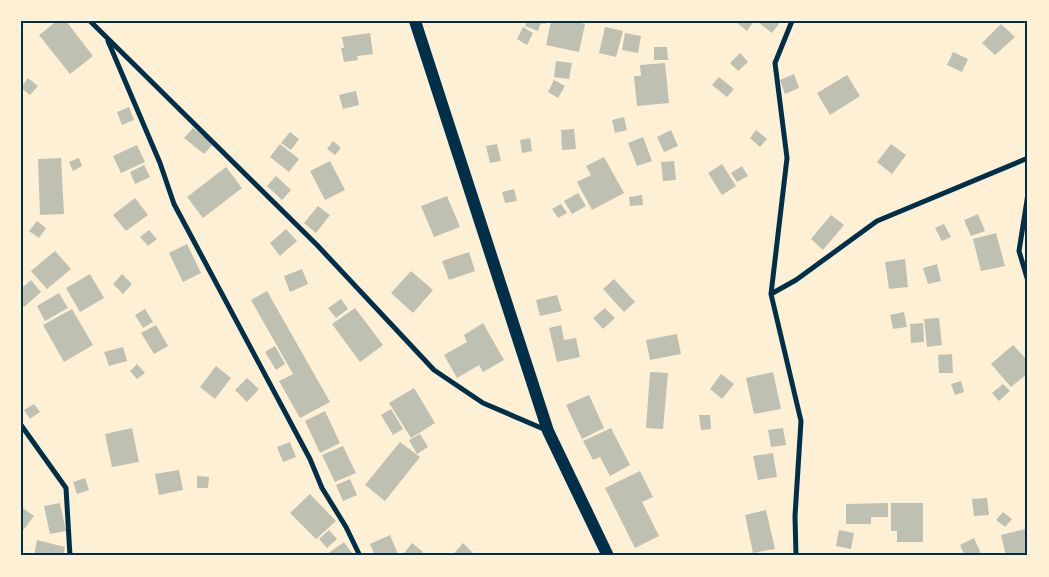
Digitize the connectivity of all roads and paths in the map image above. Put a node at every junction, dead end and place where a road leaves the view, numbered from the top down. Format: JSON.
{"nodes":[{"id":1,"x":90,"y":21,"type":"edge"},
{"id":2,"x":415,"y":21,"type":"edge"},
{"id":3,"x":792,"y":21,"type":"edge"},
{"id":4,"x":107,"y":38,"type":"junction"},
{"id":5,"x":1028,"y":158,"type":"edge"},
{"id":6,"x":1028,"y":194,"type":"edge"},
{"id":7,"x":1028,"y":281,"type":"edge"},
{"id":8,"x":771,"y":294,"type":"junction"},
{"id":9,"x":21,"y":425,"type":"edge"},
{"id":10,"x":548,"y":432,"type":"junction"},
{"id":11,"x":70,"y":556,"type":"edge"},
{"id":12,"x":360,"y":556,"type":"edge"},
{"id":13,"x":608,"y":556,"type":"edge"},
{"id":14,"x":796,"y":556,"type":"edge"}],
"edges":[{"from":1,"to":4,"type":"street"},
{"from":2,"to":10,"type":"main road"},
{"from":3,"to":8,"type":"street"},
{"from":4,"to":10,"type":"street"},
{"from":4,"to":12,"type":"street"},
{"from":5,"to":8,"type":"street"},
{"from":6,"to":7,"type":"street"},
{"from":8,"to":14,"type":"street"},
{"from":9,"to":11,"type":"street"},
{"from":10,"to":13,"type":"main road"}]}
